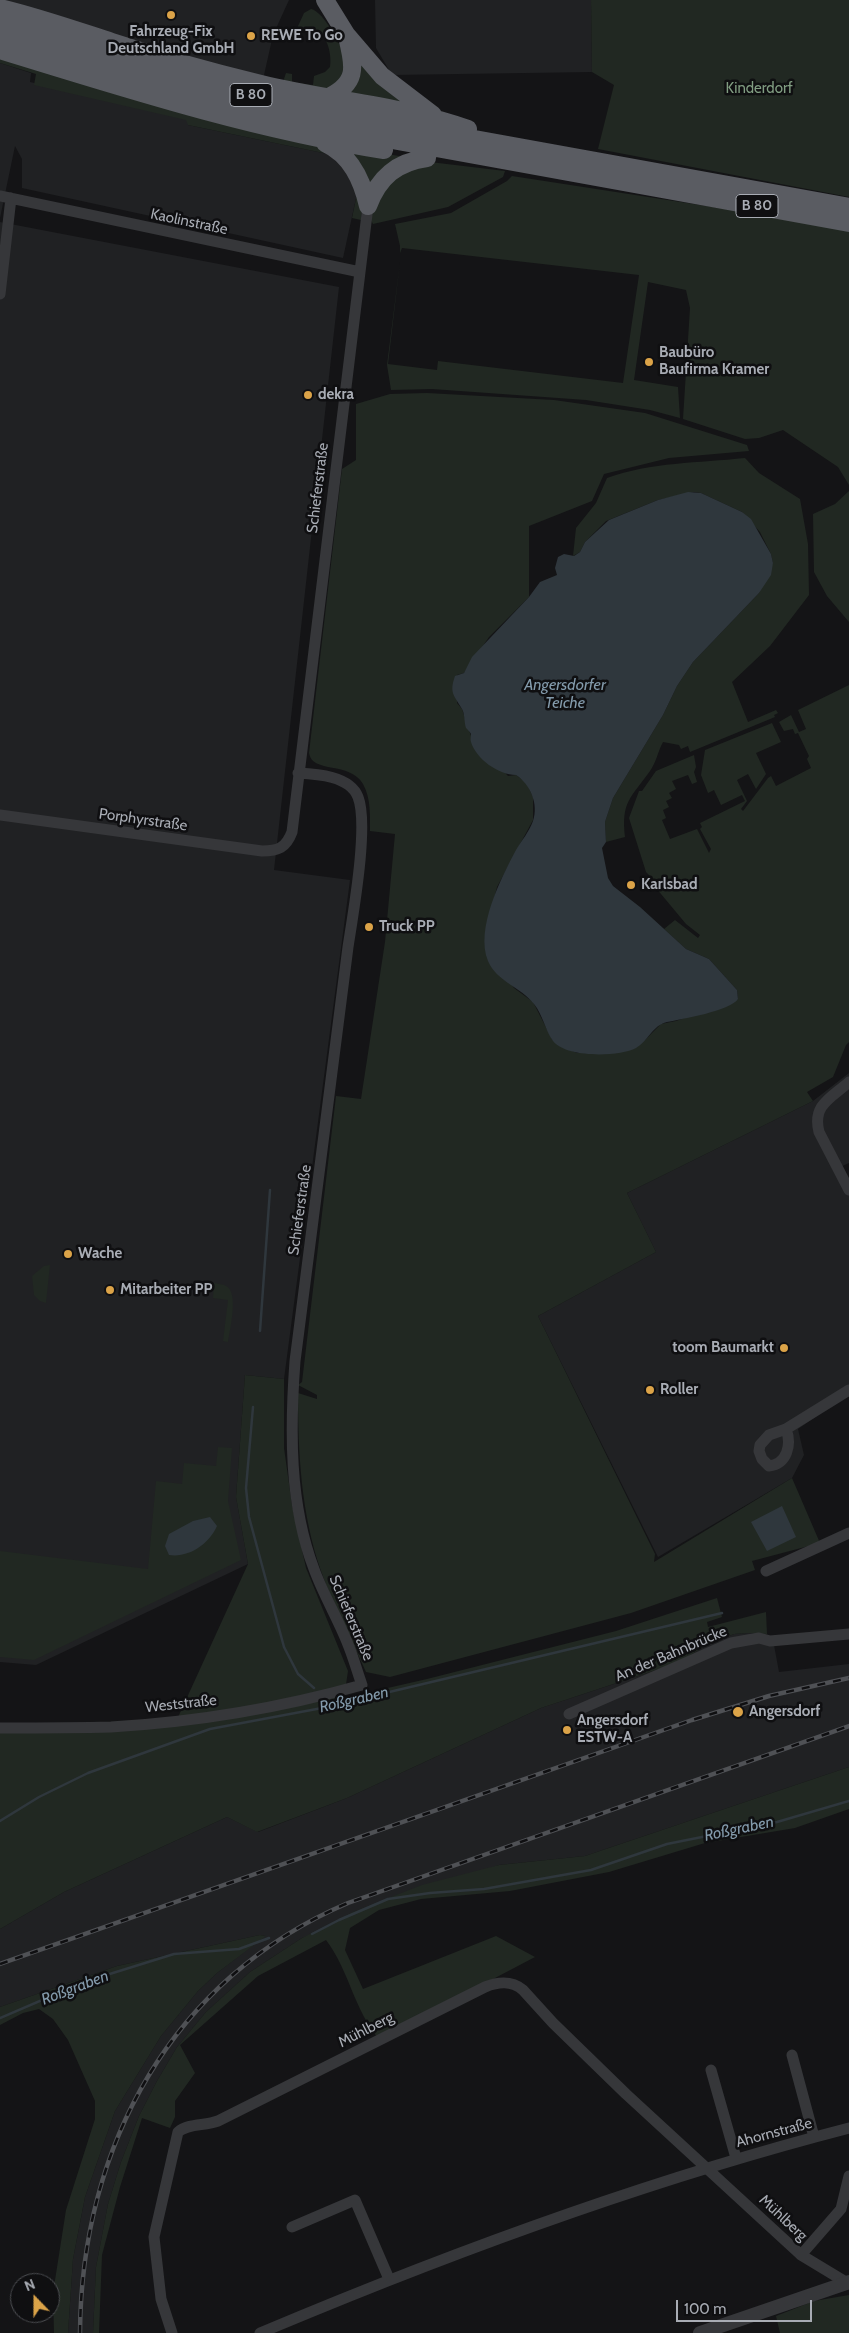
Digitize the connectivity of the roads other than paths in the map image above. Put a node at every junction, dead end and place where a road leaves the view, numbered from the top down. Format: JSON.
{"nodes":[{"id":1,"x":325,"y":0,"type":"edge"},
{"id":2,"x":0,"y":8,"type":"edge"},
{"id":3,"x":0,"y":20,"type":"edge"},
{"id":4,"x":346,"y":34,"type":"junction"},
{"id":5,"x":0,"y":37,"type":"edge"},
{"id":6,"x":0,"y":50,"type":"edge"},
{"id":7,"x":325,"y":98,"type":"junction"},
{"id":8,"x":438,"y":118,"type":"junction"},
{"id":9,"x":318,"y":140,"type":"junction"},
{"id":10,"x":528,"y":149,"type":"junction"},
{"id":11,"x":428,"y":158,"type":"junction"},
{"id":12,"x":503,"y":161,"type":"junction"},
{"id":13,"x":6,"y":197,"type":"edge"},
{"id":14,"x":368,"y":206,"type":"junction"},
{"id":15,"x":849,"y":207,"type":"edge"},
{"id":16,"x":849,"y":223,"type":"edge"},
{"id":17,"x":360,"y":272,"type":"junction"},
{"id":18,"x":0,"y":294,"type":"edge"},
{"id":19,"x":298,"y":773,"type":"junction"},
{"id":20,"x":0,"y":815,"type":"edge"},
{"id":21,"x":281,"y":848,"type":"joint"},
{"id":22,"x":849,"y":1082,"type":"edge"},
{"id":23,"x":849,"y":1190,"type":"edge"},
{"id":24,"x":849,"y":1390,"type":"edge"},
{"id":25,"x":786,"y":1429,"type":"dead end"},
{"id":26,"x":849,"y":1533,"type":"edge"},
{"id":27,"x":766,"y":1571,"type":"dead end"},
{"id":28,"x":849,"y":1634,"type":"edge"},
{"id":29,"x":362,"y":1685,"type":"joint"},
{"id":30,"x":569,"y":1714,"type":"dead end"},
{"id":31,"x":0,"y":1728,"type":"edge"},
{"id":32,"x":792,"y":2055,"type":"dead end"},
{"id":33,"x":711,"y":2070,"type":"dead end"},
{"id":34,"x":849,"y":2128,"type":"edge"},
{"id":35,"x":814,"y":2137,"type":"junction"},
{"id":36,"x":736,"y":2158,"type":"junction"},
{"id":37,"x":706,"y":2167,"type":"junction"},
{"id":38,"x":849,"y":2176,"type":"edge"},
{"id":39,"x":845,"y":2212,"type":"edge"},
{"id":40,"x":292,"y":2227,"type":"dead end"},
{"id":41,"x":801,"y":2255,"type":"junction"},
{"id":42,"x":389,"y":2278,"type":"junction"},
{"id":43,"x":848,"y":2283,"type":"edge"},
{"id":44,"x":172,"y":2333,"type":"edge"},
{"id":45,"x":260,"y":2333,"type":"edge"},
{"id":46,"x":700,"y":2333,"type":"edge"}],
"edges":[{"from":1,"to":4,"type":"highway"},
{"from":2,"to":7,"type":"highway"},
{"from":3,"to":10,"type":"highway","number":"B 80"},
{"from":4,"to":7,"type":"highway"},
{"from":4,"to":8,"type":"highway"},
{"from":5,"to":12,"type":"highway","number":"B 80"},
{"from":6,"to":9,"type":"highway"},
{"from":7,"to":8,"type":"highway"},
{"from":8,"to":10,"type":"highway"},
{"from":9,"to":11,"type":"highway"},
{"from":9,"to":14,"type":"highway"},
{"from":10,"to":15,"type":"highway","number":"B 80"},
{"from":11,"to":12,"type":"highway"},
{"from":11,"to":14,"type":"highway"},
{"from":12,"to":16,"type":"highway","number":"B 80"},
{"from":13,"to":17,"type":"street","name":"Kaolinstraße"},
{"from":13,"to":18,"type":"street","name":"Kaolinstraße"},
{"from":14,"to":17,"type":"street","name":"Schieferstraße"},
{"from":17,"to":19,"type":"street","name":"Schieferstraße"},
{"from":19,"to":21,"type":"street","name":"Schieferstraße"},
{"from":19,"to":29,"type":"street","name":"Schieferstraße"},
{"from":20,"to":21,"type":"street","name":"Porphyrstraße"},
{"from":22,"to":23,"type":"street"},
{"from":24,"to":25,"type":"street"},
{"from":26,"to":27,"type":"street"},
{"from":28,"to":30,"type":"street","name":"An der Bahnbrücke"},
{"from":29,"to":31,"type":"street","name":"Weststraße"},
{"from":32,"to":35,"type":"street"},
{"from":33,"to":36,"type":"street"},
{"from":34,"to":35,"type":"street","name":"Ahornstraße"},
{"from":35,"to":36,"type":"street","name":"Ahornstraße"},
{"from":36,"to":37,"type":"street","name":"Ahornstraße"},
{"from":37,"to":41,"type":"street","name":"Mühlberg"},
{"from":37,"to":42,"type":"street"},
{"from":37,"to":44,"type":"street","name":"Mühlberg"},
{"from":38,"to":39,"type":"street"},
{"from":39,"to":41,"type":"street"},
{"from":40,"to":42,"type":"street"},
{"from":41,"to":43,"type":"street","name":"Mühlberg"},
{"from":42,"to":45,"type":"street"},
{"from":43,"to":46,"type":"street"}]}
